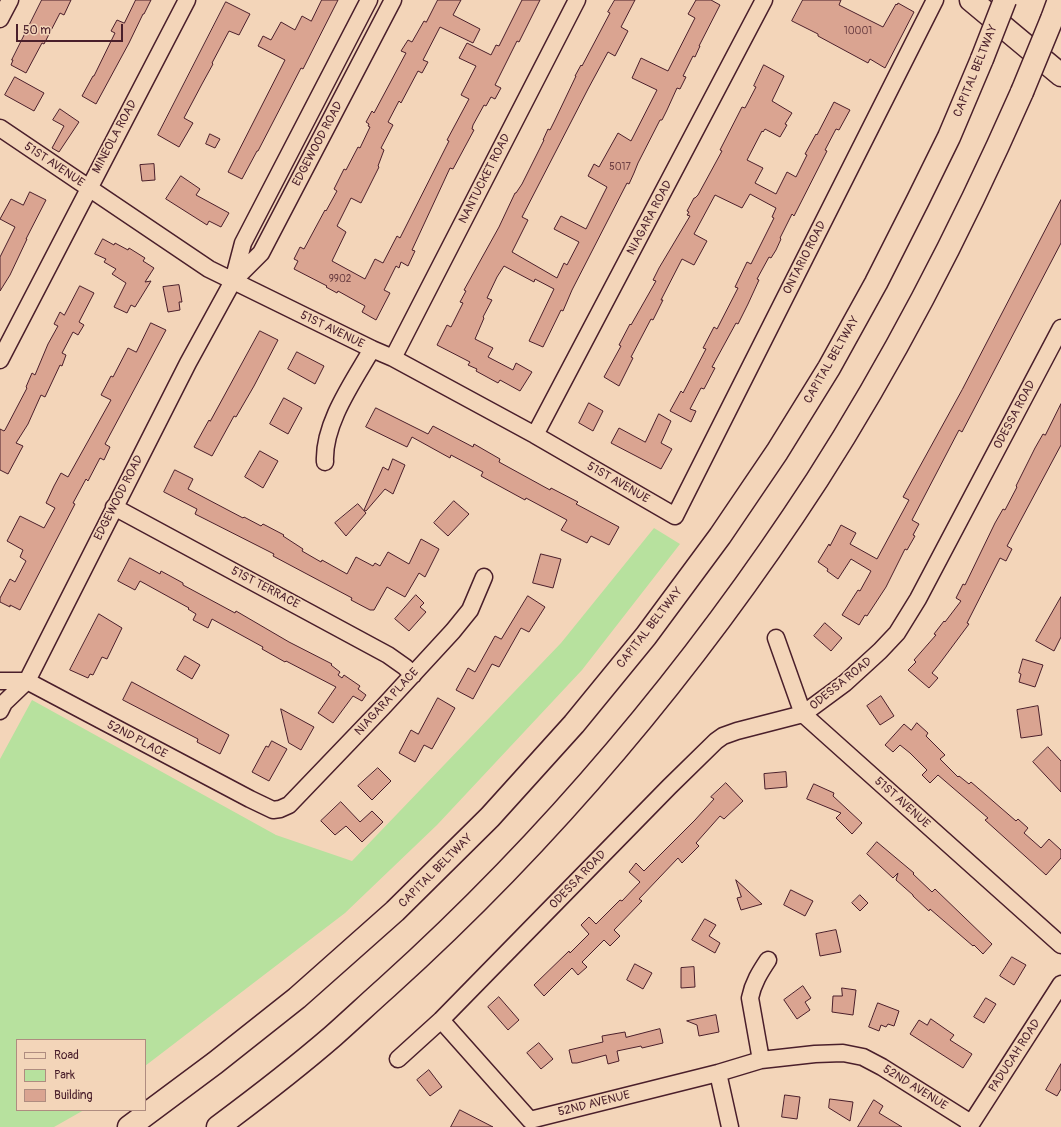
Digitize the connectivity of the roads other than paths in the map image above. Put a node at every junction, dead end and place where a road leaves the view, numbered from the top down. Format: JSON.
{"nodes":[{"id":1,"x":10,"y":0,"type":"edge"},
{"id":2,"x":187,"y":0,"type":"edge"},
{"id":3,"x":369,"y":0,"type":"edge"},
{"id":4,"x":393,"y":0,"type":"edge"},
{"id":5,"x":577,"y":0,"type":"edge"},
{"id":6,"x":764,"y":0,"type":"edge"},
{"id":7,"x":935,"y":0,"type":"edge"},
{"id":8,"x":971,"y":0,"type":"edge"},
{"id":9,"x":1005,"y":0,"type":"edge"},
{"id":10,"x":1056,"y":9,"type":"edge"},
{"id":11,"x":0,"y":19,"type":"edge"},
{"id":12,"x":1061,"y":75,"type":"edge"},
{"id":13,"x":0,"y":128,"type":"edge"},
{"id":14,"x":89,"y":188,"type":"junction"},
{"id":15,"x":233,"y":281,"type":"junction"},
{"id":16,"x":1061,"y":328,"type":"edge"},
{"id":17,"x":372,"y":349,"type":"junction"},
{"id":18,"x":393,"y":358,"type":"junction"},
{"id":19,"x":0,"y":360,"type":"edge"},
{"id":20,"x":535,"y":435,"type":"junction"},
{"id":21,"x":324,"y":462,"type":"dead end"},
{"id":22,"x":114,"y":506,"type":"junction"},
{"id":23,"x":675,"y":516,"type":"joint"},
{"id":24,"x":484,"y":577,"type":"dead end"},
{"id":25,"x":776,"y":638,"type":"dead end"},
{"id":26,"x":413,"y":675,"type":"junction"},
{"id":27,"x":0,"y":681,"type":"edge"},
{"id":28,"x":27,"y":681,"type":"junction"},
{"id":29,"x":0,"y":711,"type":"edge"},
{"id":30,"x":803,"y":714,"type":"junction"},
{"id":31,"x":273,"y":810,"type":"joint"},
{"id":32,"x":1061,"y":946,"type":"edge"},
{"id":33,"x":768,"y":960,"type":"dead end"},
{"id":34,"x":1061,"y":984,"type":"edge"},
{"id":35,"x":441,"y":1020,"type":"junction"},
{"id":36,"x":398,"y":1059,"type":"dead end"},
{"id":37,"x":761,"y":1060,"type":"junction"},
{"id":38,"x":718,"y":1073,"type":"junction"},
{"id":39,"x":527,"y":1124,"type":"edge"},
{"id":40,"x":970,"y":1125,"type":"edge"},
{"id":41,"x":129,"y":1127,"type":"edge"},
{"id":42,"x":218,"y":1127,"type":"edge"},
{"id":43,"x":730,"y":1127,"type":"edge"}],
"edges":[{"from":1,"to":11,"type":"street"},
{"from":2,"to":14,"type":"street","name":"MINEOLA ROAD"},
{"from":3,"to":15,"type":"street","name":"EDGEWOOD ROAD"},
{"from":4,"to":15,"type":"street","name":"EDGEWOOD ROAD"},
{"from":5,"to":18,"type":"street","name":"NANTUCKET ROAD"},
{"from":6,"to":20,"type":"street","name":"NIAGARA ROAD"},
{"from":7,"to":23,"type":"street","name":"ONTARIO ROAD"},
{"from":8,"to":12,"type":"main road"},
{"from":9,"to":41,"type":"main road","name":"CAPITAL BELTWAY","bridge":true},
{"from":10,"to":42,"type":"main road","bridge":true},
{"from":13,"to":14,"type":"street","name":"51ST AVENUE"},
{"from":14,"to":15,"type":"street","name":"51ST AVENUE"},
{"from":14,"to":19,"type":"street","name":"MINEOLA ROAD"},
{"from":15,"to":17,"type":"street","name":"51ST AVENUE"},
{"from":15,"to":22,"type":"street","name":"EDGEWOOD ROAD"},
{"from":16,"to":30,"type":"street","name":"ODESSA ROAD"},
{"from":17,"to":18,"type":"street","name":"51ST AVENUE"},
{"from":17,"to":21,"type":"street"},
{"from":18,"to":20,"type":"street","name":"51ST AVENUE"},
{"from":20,"to":23,"type":"street","name":"51ST AVENUE"},
{"from":22,"to":26,"type":"street","name":"51ST TERRACE"},
{"from":22,"to":28,"type":"street","name":"EDGEWOOD ROAD"},
{"from":24,"to":26,"type":"street","name":"NIAGARA PLACE"},
{"from":25,"to":30,"type":"street","name":"51ST AVENUE"},
{"from":26,"to":31,"type":"street","name":"NIAGARA PLACE"},
{"from":27,"to":28,"type":"street","name":"52ND PLACE"},
{"from":28,"to":29,"type":"street","name":"EDGEWOOD ROAD"},
{"from":28,"to":31,"type":"street","name":"52ND PLACE"},
{"from":30,"to":32,"type":"street","name":"51ST AVENUE"},
{"from":30,"to":35,"type":"street","name":"ODESSA ROAD"},
{"from":33,"to":37,"type":"street"},
{"from":34,"to":40,"type":"street","name":"PADUCAH ROAD"},
{"from":35,"to":36,"type":"street","name":"ODESSA ROAD"},
{"from":35,"to":39,"type":"street","name":"52ND AVENUE"},
{"from":37,"to":38,"type":"street","name":"52ND AVENUE"},
{"from":37,"to":40,"type":"street","name":"52ND AVENUE"},
{"from":38,"to":39,"type":"street","name":"52ND AVENUE"},
{"from":38,"to":43,"type":"street"}]}
